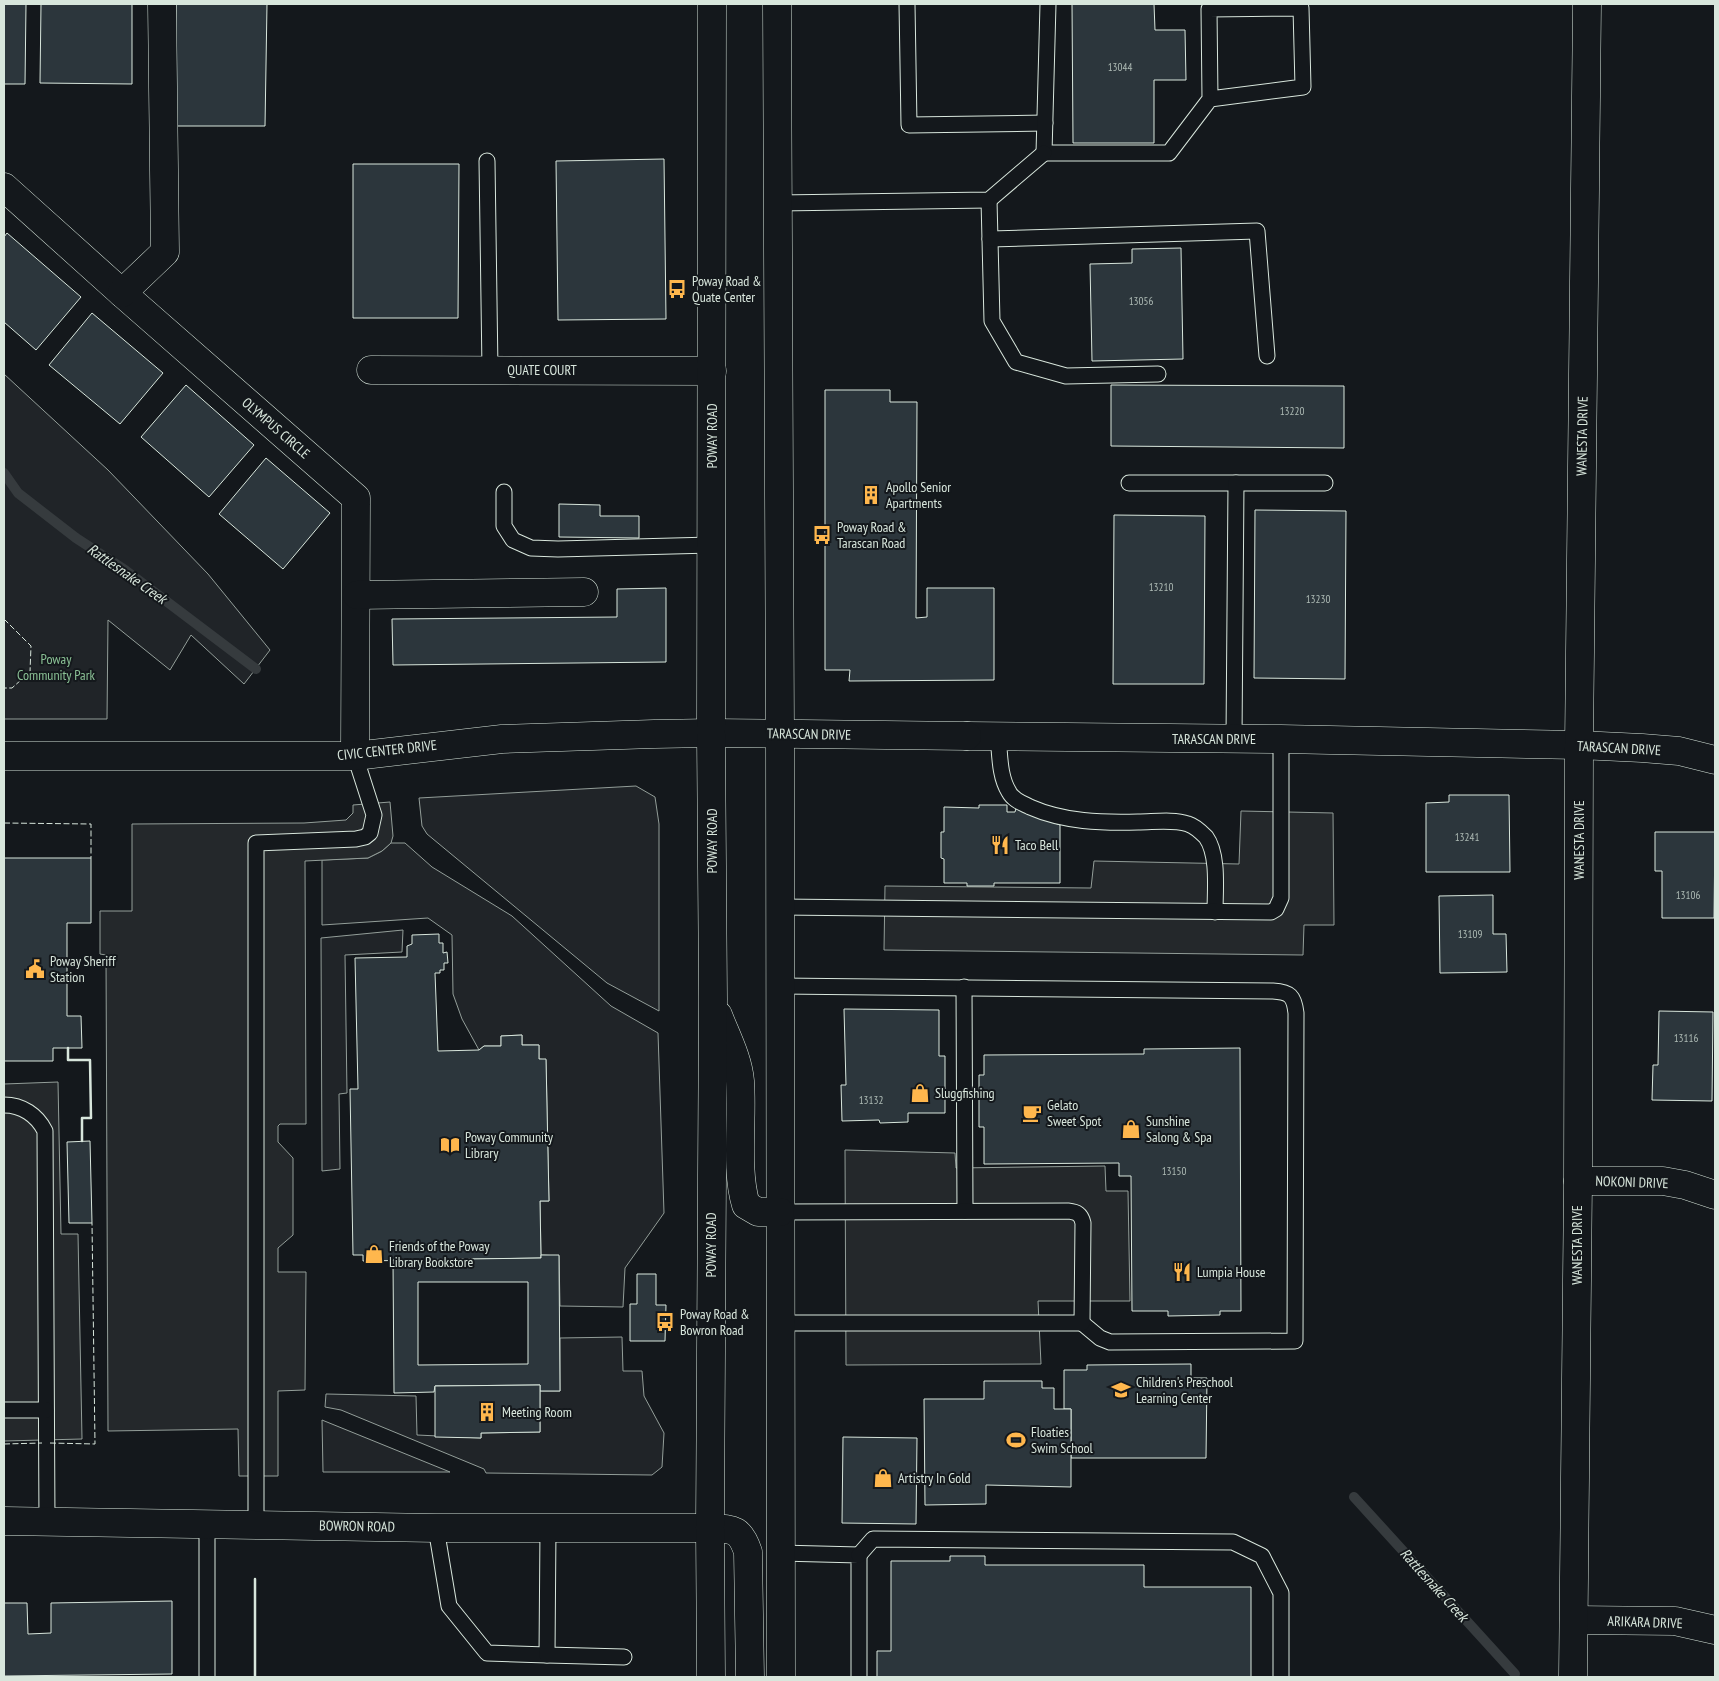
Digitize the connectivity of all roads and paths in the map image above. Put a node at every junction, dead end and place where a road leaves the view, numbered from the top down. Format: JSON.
{"nodes":[{"id":1,"x":162,"y":4,"type":"edge"},
{"id":2,"x":712,"y":4,"type":"edge"},
{"id":3,"x":777,"y":4,"type":"edge"},
{"id":4,"x":907,"y":4,"type":"edge"},
{"id":5,"x":1048,"y":4,"type":"edge"},
{"id":6,"x":1586,"y":4,"type":"edge"},
{"id":7,"x":1210,"y":99,"type":"junction"},
{"id":8,"x":1045,"y":123,"type":"junction"},
{"id":9,"x":1044,"y":153,"type":"junction"},
{"id":10,"x":486,"y":160,"type":"dead end"},
{"id":11,"x":4,"y":187,"type":"edge"},
{"id":12,"x":989,"y":200,"type":"junction"},
{"id":13,"x":778,"y":204,"type":"junction"},
{"id":14,"x":990,"y":239,"type":"junction"},
{"id":15,"x":122,"y":293,"type":"junction"},
{"id":16,"x":1267,"y":356,"type":"dead end"},
{"id":17,"x":371,"y":370,"type":"dead end"},
{"id":18,"x":490,"y":370,"type":"junction"},
{"id":19,"x":712,"y":371,"type":"junction"},
{"id":20,"x":1158,"y":374,"type":"dead end"},
{"id":21,"x":1129,"y":483,"type":"dead end"},
{"id":22,"x":1236,"y":483,"type":"junction"},
{"id":23,"x":1325,"y":484,"type":"dead end"},
{"id":24,"x":504,"y":492,"type":"dead end"},
{"id":25,"x":711,"y":545,"type":"junction"},
{"id":26,"x":584,"y":592,"type":"dead end"},
{"id":27,"x":357,"y":595,"type":"junction"},
{"id":28,"x":711,"y":733,"type":"junction"},
{"id":29,"x":780,"y":734,"type":"junction"},
{"id":30,"x":998,"y":736,"type":"junction"},
{"id":31,"x":1234,"y":739,"type":"junction"},
{"id":32,"x":1281,"y":739,"type":"junction"},
{"id":33,"x":1579,"y":745,"type":"junction"},
{"id":34,"x":4,"y":756,"type":"edge"},
{"id":35,"x":355,"y":756,"type":"junction"},
{"id":36,"x":1715,"y":760,"type":"edge"},
{"id":37,"x":780,"y":907,"type":"junction"},
{"id":38,"x":1215,"y":912,"type":"junction"},
{"id":39,"x":780,"y":986,"type":"junction"},
{"id":40,"x":964,"y":987,"type":"junction"},
{"id":41,"x":713,"y":999,"type":"junction"},
{"id":42,"x":4,"y":1105,"type":"edge"},
{"id":43,"x":1578,"y":1181,"type":"junction"},
{"id":44,"x":1715,"y":1195,"type":"edge"},
{"id":45,"x":964,"y":1211,"type":"junction"},
{"id":46,"x":780,"y":1212,"type":"junction"},
{"id":47,"x":780,"y":1323,"type":"junction"},
{"id":48,"x":1082,"y":1323,"type":"junction"},
{"id":49,"x":4,"y":1410,"type":"edge"},
{"id":50,"x":46,"y":1410,"type":"junction"},
{"id":51,"x":4,"y":1521,"type":"edge"},
{"id":52,"x":47,"y":1522,"type":"junction"},
{"id":53,"x":208,"y":1524,"type":"junction"},
{"id":54,"x":256,"y":1525,"type":"junction"},
{"id":55,"x":436,"y":1528,"type":"junction"},
{"id":56,"x":548,"y":1528,"type":"junction"},
{"id":57,"x":710,"y":1528,"type":"junction"},
{"id":58,"x":780,"y":1553,"type":"junction"},
{"id":59,"x":859,"y":1555,"type":"junction"},
{"id":60,"x":1574,"y":1620,"type":"junction"},
{"id":61,"x":1715,"y":1630,"type":"edge"},
{"id":62,"x":547,"y":1655,"type":"junction"},
{"id":63,"x":624,"y":1657,"type":"dead end"},
{"id":64,"x":713,"y":1670,"type":"edge"},
{"id":65,"x":207,"y":1677,"type":"edge"},
{"id":66,"x":750,"y":1677,"type":"edge"},
{"id":67,"x":781,"y":1677,"type":"edge"},
{"id":68,"x":859,"y":1677,"type":"edge"},
{"id":69,"x":1281,"y":1677,"type":"edge"},
{"id":70,"x":1573,"y":1677,"type":"edge"}],
"edges":[{"from":1,"to":15,"type":"street"},
{"from":2,"to":19,"type":"street","name":"POWAY ROAD"},
{"from":3,"to":13,"type":"street"},
{"from":4,"to":8,"type":"lane"},
{"from":5,"to":8,"type":"lane"},
{"from":6,"to":33,"type":"street","name":"WANESTA DRIVE"},
{"from":7,"to":7,"type":"lane"},
{"from":7,"to":9,"type":"lane"},
{"from":8,"to":9,"type":"lane"},
{"from":9,"to":12,"type":"lane"},
{"from":10,"to":18,"type":"lane"},
{"from":11,"to":15,"type":"street","name":"OLYMPUS CIRCLE"},
{"from":12,"to":13,"type":"lane"},
{"from":12,"to":14,"type":"lane"},
{"from":13,"to":29,"type":"street"},
{"from":14,"to":16,"type":"lane"},
{"from":14,"to":20,"type":"lane"},
{"from":15,"to":27,"type":"street","name":"OLYMPUS CIRCLE"},
{"from":17,"to":18,"type":"street","name":"QUATE COURT"},
{"from":18,"to":19,"type":"street","name":"QUATE COURT"},
{"from":19,"to":25,"type":"street","name":"POWAY ROAD"},
{"from":21,"to":22,"type":"lane"},
{"from":22,"to":23,"type":"lane"},
{"from":22,"to":31,"type":"lane"},
{"from":24,"to":25,"type":"lane"},
{"from":25,"to":28,"type":"street","name":"POWAY ROAD"},
{"from":26,"to":27,"type":"street"},
{"from":27,"to":35,"type":"street","name":"OLYMPUS CIRCLE"},
{"from":28,"to":29,"type":"street","name":"TARASCAN DRIVE"},
{"from":28,"to":35,"type":"street","name":"CIVIC CENTER DRIVE"},
{"from":28,"to":41,"type":"street","name":"POWAY ROAD"},
{"from":29,"to":30,"type":"street","name":"TARASCAN DRIVE"},
{"from":29,"to":37,"type":"street"},
{"from":30,"to":31,"type":"street","name":"TARASCAN DRIVE"},
{"from":30,"to":38,"type":"lane"},
{"from":31,"to":32,"type":"street","name":"TARASCAN DRIVE"},
{"from":32,"to":33,"type":"street","name":"TARASCAN DRIVE"},
{"from":32,"to":38,"type":"lane"},
{"from":33,"to":36,"type":"street","name":"TARASCAN DRIVE"},
{"from":33,"to":43,"type":"street","name":"WANESTA DRIVE"},
{"from":34,"to":35,"type":"street","name":"CIVIC CENTER DRIVE"},
{"from":35,"to":54,"type":"lane"},
{"from":37,"to":38,"type":"lane"},
{"from":37,"to":39,"type":"street"},
{"from":39,"to":40,"type":"lane"},
{"from":39,"to":46,"type":"street"},
{"from":40,"to":45,"type":"lane"},
{"from":40,"to":48,"type":"lane"},
{"from":41,"to":46,"type":"street"},
{"from":41,"to":57,"type":"street","name":"POWAY ROAD"},
{"from":42,"to":50,"type":"lane"},
{"from":43,"to":44,"type":"street","name":"NOKONI DRIVE"},
{"from":43,"to":60,"type":"street","name":"WANESTA DRIVE"},
{"from":45,"to":46,"type":"lane"},
{"from":45,"to":48,"type":"lane"},
{"from":46,"to":47,"type":"street"},
{"from":47,"to":48,"type":"lane"},
{"from":47,"to":58,"type":"street"},
{"from":49,"to":50,"type":"lane"},
{"from":50,"to":52,"type":"lane"},
{"from":51,"to":52,"type":"street","name":"BOWRON ROAD"},
{"from":52,"to":53,"type":"street","name":"BOWRON ROAD"},
{"from":53,"to":54,"type":"street","name":"BOWRON ROAD"},
{"from":53,"to":65,"type":"lane"},
{"from":54,"to":55,"type":"street","name":"BOWRON ROAD"},
{"from":55,"to":56,"type":"street","name":"BOWRON ROAD"},
{"from":55,"to":62,"type":"lane"},
{"from":56,"to":57,"type":"street","name":"BOWRON ROAD"},
{"from":56,"to":62,"type":"lane"},
{"from":57,"to":64,"type":"street","name":"POWAY ROAD"},
{"from":57,"to":66,"type":"street","name":"BOWRON ROAD"},
{"from":58,"to":59,"type":"lane"},
{"from":58,"to":67,"type":"street"},
{"from":59,"to":68,"type":"lane"},
{"from":59,"to":69,"type":"lane"},
{"from":60,"to":61,"type":"street","name":"ARIKARA DRIVE"},
{"from":60,"to":70,"type":"street","name":"WANESTA DRIVE"},
{"from":62,"to":63,"type":"lane"}]}
